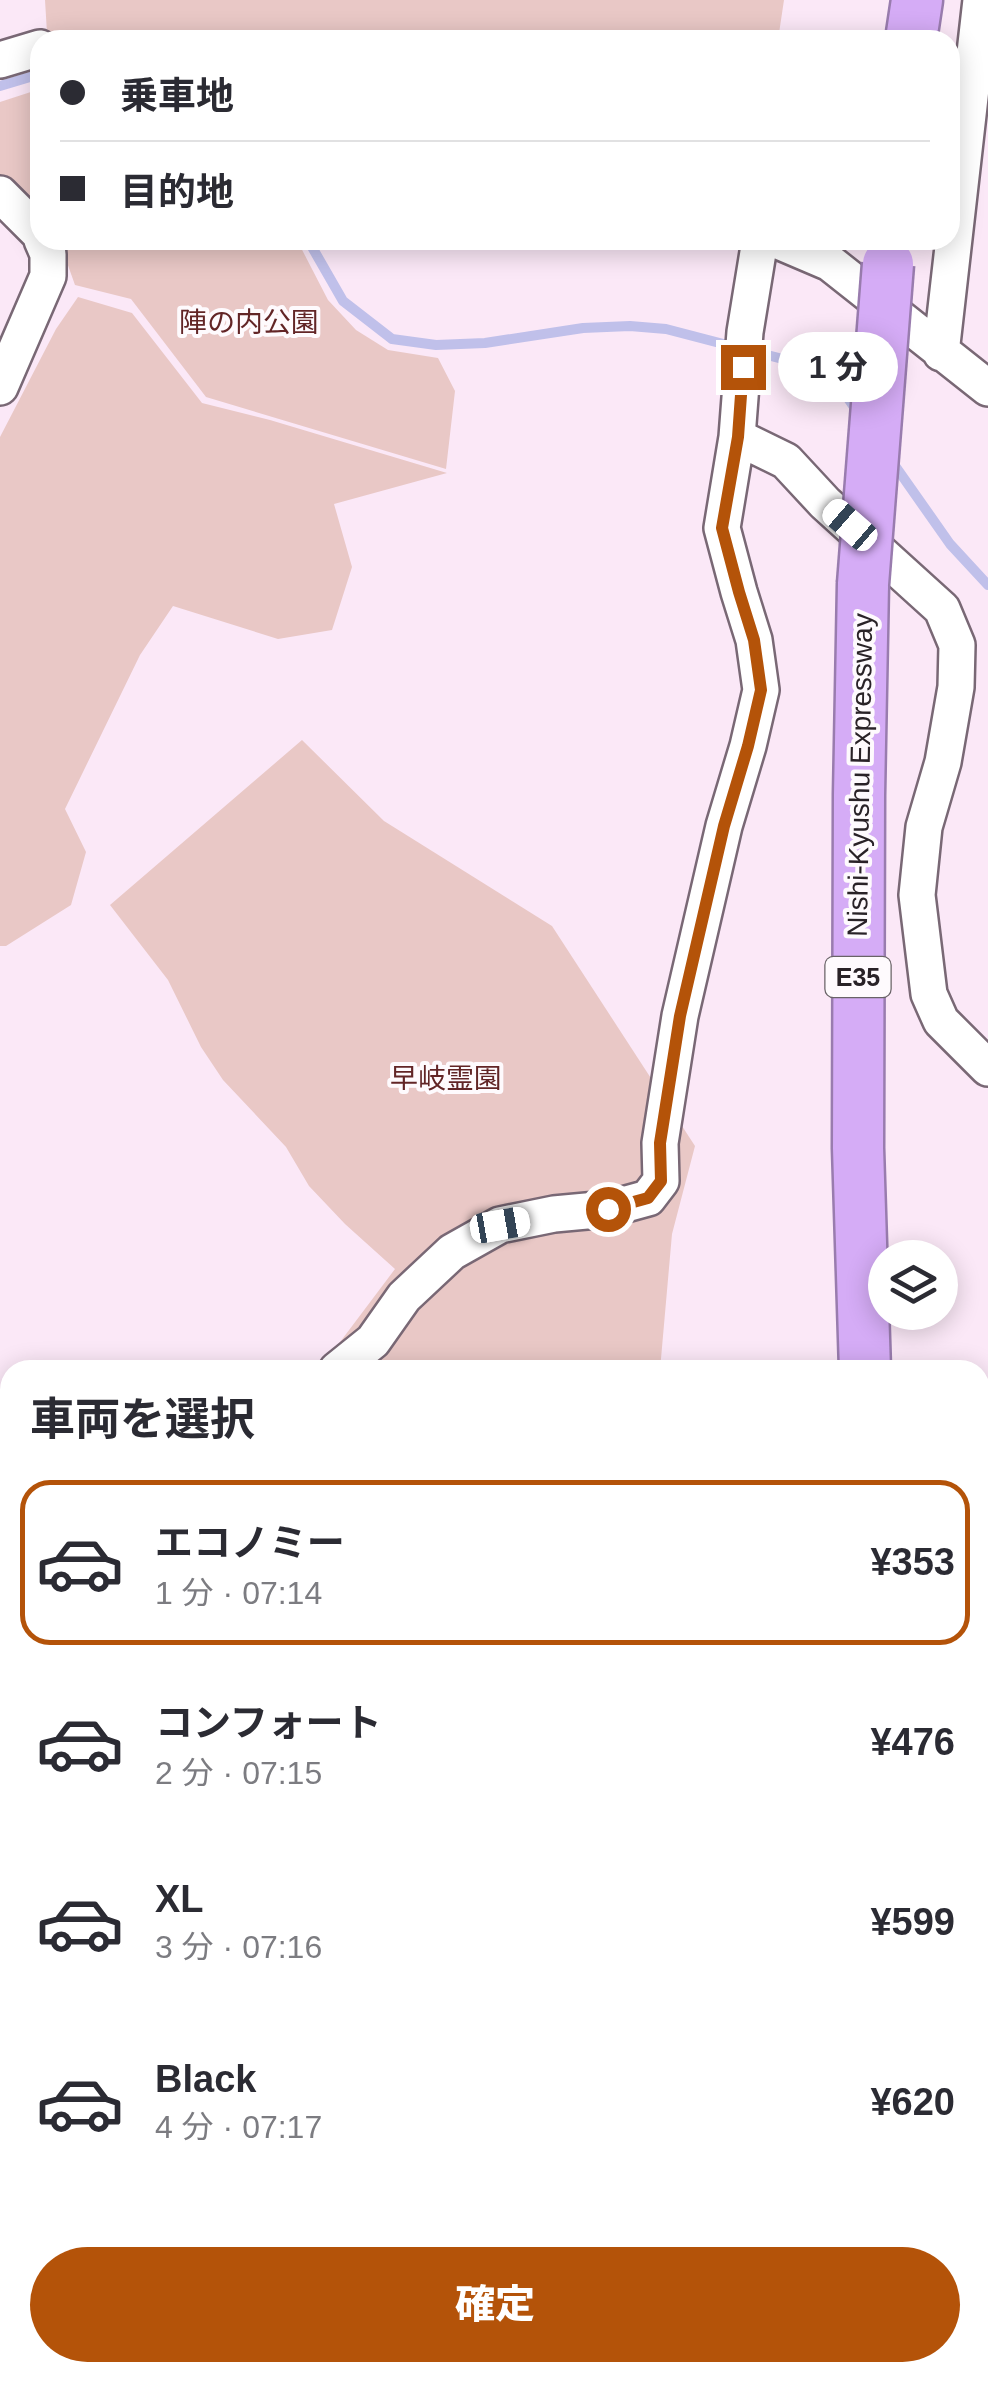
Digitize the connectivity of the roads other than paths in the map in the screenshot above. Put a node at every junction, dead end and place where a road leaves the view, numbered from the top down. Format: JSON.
{"nodes":[{"id":1,"x":916,"y":0,"type":"edge"},
{"id":2,"x":981,"y":0,"type":"edge"},
{"id":3,"x":913,"y":30,"type":"edge"},
{"id":4,"x":30,"y":51,"type":"edge"},
{"id":5,"x":0,"y":60,"type":"edge"},
{"id":6,"x":960,"y":185,"type":"edge"},
{"id":7,"x":0,"y":194,"type":"edge"},
{"id":8,"x":30,"y":225,"type":"edge"},
{"id":9,"x":46,"y":250,"type":"edge"},
{"id":10,"x":758,"y":250,"type":"edge"},
{"id":11,"x":799,"y":250,"type":"edge"},
{"id":12,"x":953,"y":250,"type":"edge"},
{"id":13,"x":889,"y":252,"type":"edge"},
{"id":14,"x":941,"y":353,"type":"junction"},
{"id":15,"x":0,"y":387,"type":"edge"},
{"id":16,"x":988,"y":388,"type":"edge"},
{"id":17,"x":738,"y":437,"type":"junction"},
{"id":18,"x":988,"y":1068,"type":"edge"},
{"id":19,"x":349,"y":1360,"type":"edge"},
{"id":20,"x":865,"y":1360,"type":"edge"}],
"edges":[{"from":1,"to":3,"type":"highway"},
{"from":2,"to":6,"type":"street"},
{"from":4,"to":5,"type":"street"},
{"from":7,"to":8,"type":"street"},
{"from":9,"to":15,"type":"street"},
{"from":10,"to":17,"type":"street"},
{"from":11,"to":14,"type":"street"},
{"from":12,"to":14,"type":"street"},
{"from":13,"to":20,"type":"highway","name":"Nishi-Kyushu Expressway","number":"E35","bridge":true},
{"from":14,"to":16,"type":"street"},
{"from":17,"to":18,"type":"street"},
{"from":17,"to":19,"type":"street"}]}
